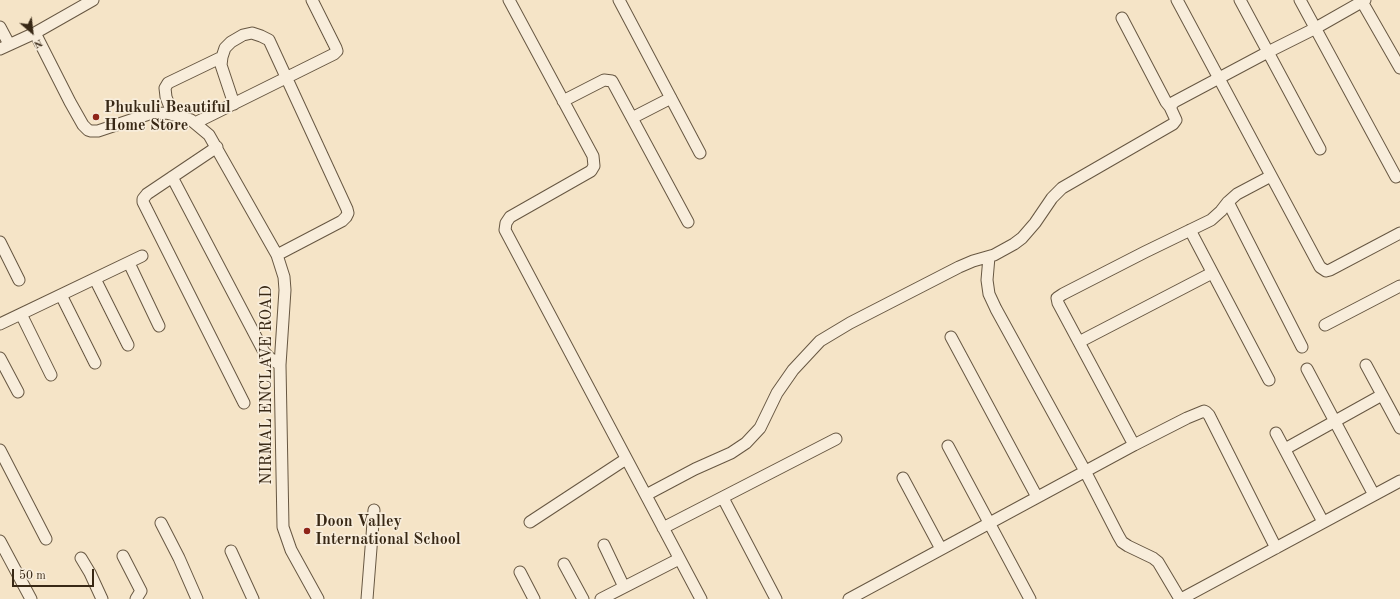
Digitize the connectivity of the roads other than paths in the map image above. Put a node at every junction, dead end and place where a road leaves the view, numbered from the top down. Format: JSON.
{"nodes":[{"id":1,"x":93,"y":0,"type":"edge"},
{"id":2,"x":312,"y":0,"type":"edge"},
{"id":3,"x":508,"y":0,"type":"edge"},
{"id":4,"x":619,"y":0,"type":"edge"},
{"id":5,"x":1177,"y":0,"type":"edge"},
{"id":6,"x":1240,"y":0,"type":"edge"},
{"id":7,"x":1300,"y":0,"type":"edge"},
{"id":8,"x":1363,"y":0,"type":"edge"},
{"id":9,"x":1122,"y":18,"type":"dead end"},
{"id":10,"x":0,"y":27,"type":"edge"},
{"id":11,"x":1314,"y":29,"type":"junction"},
{"id":12,"x":36,"y":33,"type":"junction"},
{"id":13,"x":4,"y":46,"type":"edge"},
{"id":14,"x":1268,"y":52,"type":"junction"},
{"id":15,"x":222,"y":57,"type":"junction"},
{"id":16,"x":1400,"y":68,"type":"edge"},
{"id":17,"x":288,"y":78,"type":"junction"},
{"id":18,"x":1219,"y":78,"type":"junction"},
{"id":19,"x":671,"y":98,"type":"junction"},
{"id":20,"x":563,"y":101,"type":"junction"},
{"id":21,"x":234,"y":104,"type":"junction"},
{"id":22,"x":1170,"y":107,"type":"junction"},
{"id":23,"x":174,"y":115,"type":"junction"},
{"id":24,"x":632,"y":118,"type":"junction"},
{"id":25,"x":195,"y":123,"type":"junction"},
{"id":26,"x":217,"y":147,"type":"junction"},
{"id":27,"x":1320,"y":149,"type":"dead end"},
{"id":28,"x":700,"y":153,"type":"dead end"},
{"id":29,"x":1271,"y":176,"type":"junction"},
{"id":30,"x":172,"y":177,"type":"junction"},
{"id":31,"x":1396,"y":177,"type":"dead end"},
{"id":32,"x":1228,"y":202,"type":"junction"},
{"id":33,"x":688,"y":222,"type":"dead end"},
{"id":34,"x":1190,"y":230,"type":"junction"},
{"id":35,"x":1400,"y":233,"type":"edge"},
{"id":36,"x":0,"y":242,"type":"edge"},
{"id":37,"x":277,"y":255,"type":"junction"},
{"id":38,"x":142,"y":256,"type":"dead end"},
{"id":39,"x":989,"y":257,"type":"junction"},
{"id":40,"x":128,"y":263,"type":"junction"},
{"id":41,"x":1212,"y":273,"type":"junction"},
{"id":42,"x":95,"y":279,"type":"junction"},
{"id":43,"x":19,"y":280,"type":"dead end"},
{"id":44,"x":1400,"y":286,"type":"edge"},
{"id":45,"x":61,"y":295,"type":"junction"},
{"id":46,"x":21,"y":314,"type":"junction"},
{"id":47,"x":0,"y":324,"type":"edge"},
{"id":48,"x":1325,"y":325,"type":"dead end"},
{"id":49,"x":159,"y":326,"type":"dead end"},
{"id":50,"x":951,"y":338,"type":"dead end"},
{"id":51,"x":1079,"y":342,"type":"junction"},
{"id":52,"x":128,"y":345,"type":"dead end"},
{"id":53,"x":1302,"y":346,"type":"dead end"},
{"id":54,"x":0,"y":358,"type":"edge"},
{"id":55,"x":95,"y":363,"type":"dead end"},
{"id":56,"x":1366,"y":365,"type":"dead end"},
{"id":57,"x":280,"y":366,"type":"junction"},
{"id":58,"x":1307,"y":369,"type":"dead end"},
{"id":59,"x":51,"y":375,"type":"dead end"},
{"id":60,"x":1270,"y":380,"type":"dead end"},
{"id":61,"x":18,"y":392,"type":"dead end"},
{"id":62,"x":1382,"y":395,"type":"junction"},
{"id":63,"x":244,"y":403,"type":"dead end"},
{"id":64,"x":1336,"y":421,"type":"junction"},
{"id":65,"x":1400,"y":428,"type":"edge"},
{"id":66,"x":1276,"y":433,"type":"dead end"},
{"id":67,"x":836,"y":438,"type":"dead end"},
{"id":68,"x":1134,"y":445,"type":"junction"},
{"id":69,"x":948,"y":446,"type":"dead end"},
{"id":70,"x":1285,"y":449,"type":"junction"},
{"id":71,"x":0,"y":450,"type":"edge"},
{"id":72,"x":626,"y":459,"type":"junction"},
{"id":73,"x":1085,"y":471,"type":"junction"},
{"id":74,"x":903,"y":478,"type":"dead end"},
{"id":75,"x":1400,"y":481,"type":"edge"},
{"id":76,"x":646,"y":495,"type":"junction"},
{"id":77,"x":1374,"y":495,"type":"junction"},
{"id":78,"x":1037,"y":497,"type":"junction"},
{"id":79,"x":722,"y":498,"type":"junction"},
{"id":80,"x":374,"y":510,"type":"dead end"},
{"id":81,"x":530,"y":522,"type":"dead end"},
{"id":82,"x":1323,"y":522,"type":"junction"},
{"id":83,"x":161,"y":523,"type":"dead end"},
{"id":84,"x":989,"y":523,"type":"junction"},
{"id":85,"x":663,"y":528,"type":"junction"},
{"id":86,"x":46,"y":539,"type":"dead end"},
{"id":87,"x":0,"y":541,"type":"edge"},
{"id":88,"x":604,"y":545,"type":"dead end"},
{"id":89,"x":1276,"y":548,"type":"junction"},
{"id":90,"x":941,"y":549,"type":"junction"},
{"id":91,"x":231,"y":551,"type":"dead end"},
{"id":92,"x":124,"y":556,"type":"dead end"},
{"id":93,"x":81,"y":558,"type":"dead end"},
{"id":94,"x":679,"y":559,"type":"junction"},
{"id":95,"x":564,"y":564,"type":"dead end"},
{"id":96,"x":520,"y":572,"type":"dead end"},
{"id":97,"x":624,"y":587,"type":"junction"},
{"id":98,"x":31,"y":599,"type":"edge"},
{"id":99,"x":102,"y":599,"type":"edge"},
{"id":100,"x":136,"y":599,"type":"edge"},
{"id":101,"x":197,"y":599,"type":"edge"},
{"id":102,"x":253,"y":599,"type":"edge"},
{"id":103,"x":318,"y":599,"type":"edge"},
{"id":104,"x":367,"y":599,"type":"edge"},
{"id":105,"x":534,"y":599,"type":"edge"},
{"id":106,"x":583,"y":599,"type":"edge"},
{"id":107,"x":601,"y":599,"type":"edge"},
{"id":108,"x":701,"y":599,"type":"edge"},
{"id":109,"x":776,"y":599,"type":"edge"},
{"id":110,"x":849,"y":599,"type":"edge"},
{"id":111,"x":1030,"y":599,"type":"edge"},
{"id":112,"x":1180,"y":599,"type":"edge"}],
"edges":[{"from":1,"to":12,"type":"street"},
{"from":2,"to":17,"type":"street"},
{"from":3,"to":20,"type":"street"},
{"from":4,"to":19,"type":"street"},
{"from":5,"to":18,"type":"street"},
{"from":6,"to":14,"type":"street"},
{"from":7,"to":11,"type":"street"},
{"from":8,"to":11,"type":"street"},
{"from":8,"to":16,"type":"street"},
{"from":9,"to":22,"type":"street"},
{"from":10,"to":13,"type":"street"},
{"from":11,"to":14,"type":"street"},
{"from":11,"to":31,"type":"street"},
{"from":12,"to":13,"type":"street"},
{"from":12,"to":23,"type":"street","name":"NIRMAL ENCLAVE ROAD"},
{"from":14,"to":18,"type":"street"},
{"from":14,"to":27,"type":"street"},
{"from":15,"to":17,"type":"street"},
{"from":15,"to":21,"type":"street"},
{"from":15,"to":23,"type":"street"},
{"from":17,"to":21,"type":"street"},
{"from":17,"to":37,"type":"street"},
{"from":18,"to":22,"type":"street"},
{"from":18,"to":29,"type":"street"},
{"from":19,"to":24,"type":"street"},
{"from":19,"to":28,"type":"street"},
{"from":20,"to":24,"type":"street"},
{"from":20,"to":72,"type":"street"},
{"from":21,"to":25,"type":"street"},
{"from":22,"to":39,"type":"street"},
{"from":23,"to":25,"type":"street","name":"NIRMAL ENCLAVE ROAD"},
{"from":24,"to":33,"type":"street"},
{"from":25,"to":26,"type":"street","name":"NIRMAL ENCLAVE ROAD"},
{"from":26,"to":30,"type":"street"},
{"from":26,"to":37,"type":"street","name":"NIRMAL ENCLAVE ROAD"},
{"from":29,"to":32,"type":"street"},
{"from":29,"to":35,"type":"street"},
{"from":30,"to":57,"type":"street"},
{"from":30,"to":63,"type":"street"},
{"from":32,"to":34,"type":"street"},
{"from":32,"to":53,"type":"street"},
{"from":34,"to":41,"type":"street"},
{"from":34,"to":51,"type":"street"},
{"from":36,"to":43,"type":"street"},
{"from":37,"to":57,"type":"street","name":"NIRMAL ENCLAVE ROAD"},
{"from":38,"to":40,"type":"street"},
{"from":39,"to":73,"type":"street"},
{"from":39,"to":76,"type":"street"},
{"from":40,"to":42,"type":"street"},
{"from":40,"to":49,"type":"street"},
{"from":41,"to":51,"type":"street"},
{"from":41,"to":60,"type":"street"},
{"from":42,"to":45,"type":"street"},
{"from":42,"to":52,"type":"street"},
{"from":44,"to":48,"type":"street"},
{"from":45,"to":46,"type":"street"},
{"from":45,"to":55,"type":"street"},
{"from":46,"to":47,"type":"street"},
{"from":46,"to":59,"type":"street"},
{"from":50,"to":78,"type":"street"},
{"from":51,"to":68,"type":"street"},
{"from":54,"to":61,"type":"street"},
{"from":56,"to":62,"type":"street"},
{"from":57,"to":103,"type":"street","name":"NIRMAL ENCLAVE ROAD"},
{"from":58,"to":64,"type":"street"},
{"from":62,"to":64,"type":"street"},
{"from":62,"to":65,"type":"street"},
{"from":64,"to":70,"type":"street"},
{"from":64,"to":77,"type":"street"},
{"from":66,"to":70,"type":"street"},
{"from":67,"to":79,"type":"street"},
{"from":68,"to":73,"type":"street"},
{"from":68,"to":89,"type":"street"},
{"from":69,"to":84,"type":"street"},
{"from":70,"to":82,"type":"street"},
{"from":71,"to":86,"type":"street"},
{"from":72,"to":76,"type":"street"},
{"from":72,"to":81,"type":"street"},
{"from":73,"to":78,"type":"street"},
{"from":73,"to":112,"type":"street"},
{"from":74,"to":90,"type":"street"},
{"from":75,"to":77,"type":"street"},
{"from":76,"to":85,"type":"street"},
{"from":77,"to":82,"type":"street"},
{"from":78,"to":84,"type":"street"},
{"from":79,"to":85,"type":"street"},
{"from":79,"to":109,"type":"street"},
{"from":80,"to":104,"type":"street"},
{"from":82,"to":89,"type":"street"},
{"from":83,"to":101,"type":"street"},
{"from":84,"to":90,"type":"street"},
{"from":84,"to":111,"type":"street"},
{"from":85,"to":94,"type":"street"},
{"from":87,"to":98,"type":"street"},
{"from":88,"to":97,"type":"street"},
{"from":89,"to":112,"type":"street"},
{"from":90,"to":110,"type":"street"},
{"from":91,"to":102,"type":"street"},
{"from":92,"to":100,"type":"street"},
{"from":93,"to":99,"type":"street"},
{"from":94,"to":97,"type":"street"},
{"from":94,"to":108,"type":"street"},
{"from":95,"to":106,"type":"street"},
{"from":96,"to":105,"type":"street"},
{"from":97,"to":107,"type":"street"}]}
